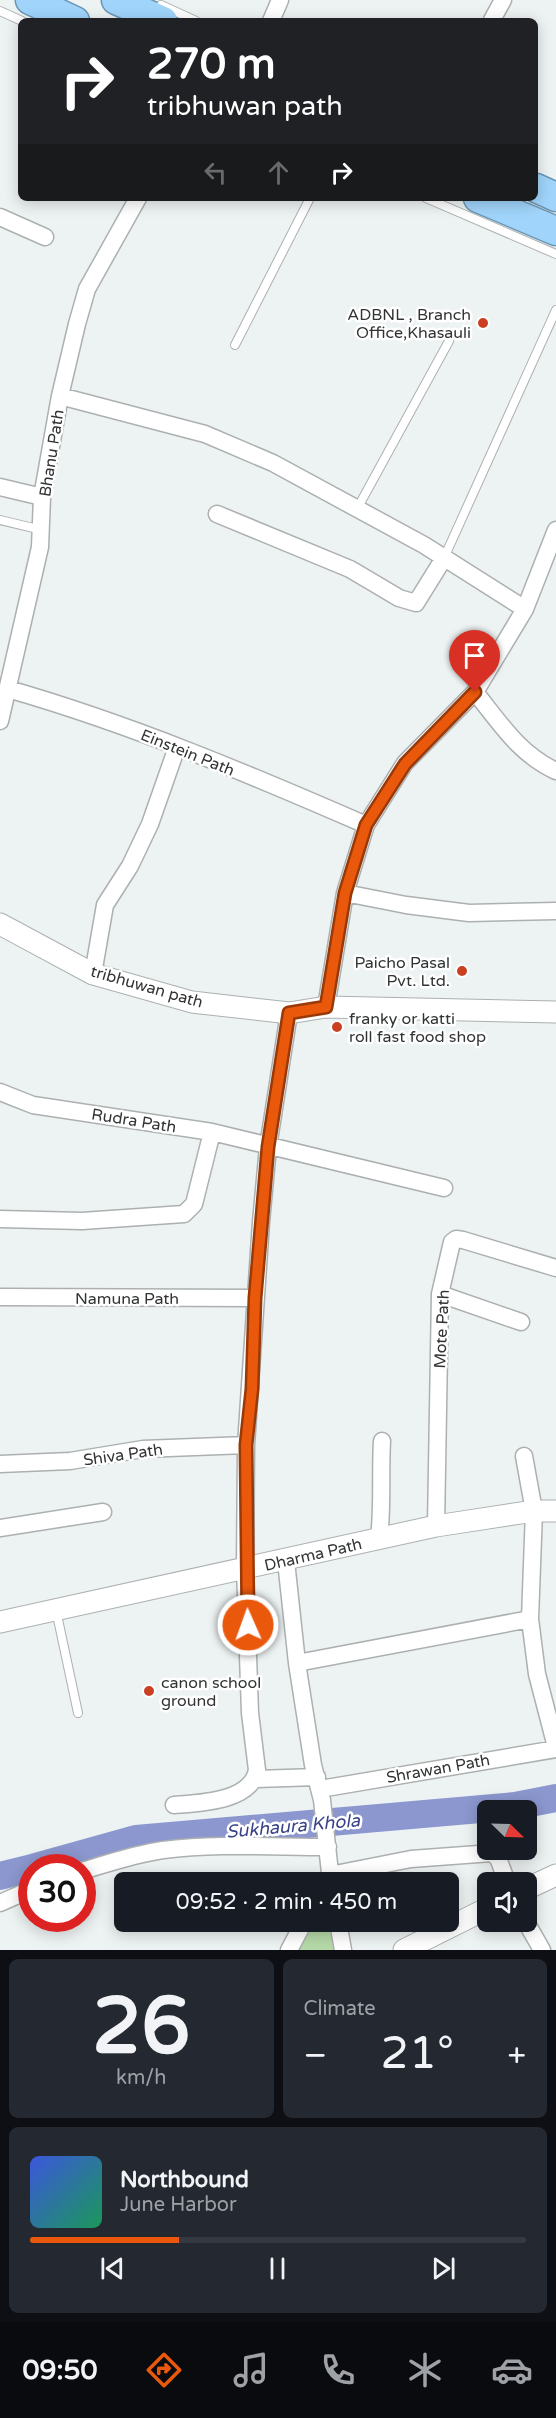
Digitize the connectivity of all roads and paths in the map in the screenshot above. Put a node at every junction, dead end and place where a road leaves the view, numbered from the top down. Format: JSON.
{"nodes":[{"id":1,"x":30,"y":0,"type":"edge"},
{"id":2,"x":116,"y":0,"type":"edge"},
{"id":3,"x":150,"y":0,"type":"edge"},
{"id":4,"x":280,"y":0,"type":"edge"},
{"id":5,"x":503,"y":0,"type":"edge"},
{"id":6,"x":0,"y":11,"type":"edge"},
{"id":7,"x":69,"y":18,"type":"edge"},
{"id":8,"x":156,"y":18,"type":"edge"},
{"id":9,"x":189,"y":18,"type":"edge"},
{"id":10,"x":272,"y":18,"type":"edge"},
{"id":11,"x":493,"y":18,"type":"edge"},
{"id":12,"x":18,"y":19,"type":"edge"},
{"id":13,"x":538,"y":189,"type":"edge"},
{"id":14,"x":556,"y":197,"type":"edge"},
{"id":15,"x":136,"y":201,"type":"edge"},
{"id":16,"x":308,"y":201,"type":"edge"},
{"id":17,"x":433,"y":201,"type":"edge"},
{"id":18,"x":485,"y":201,"type":"edge"},
{"id":19,"x":0,"y":217,"type":"edge"},
{"id":20,"x":556,"y":231,"type":"edge"},
{"id":21,"x":45,"y":237,"type":"dead end"},
{"id":22,"x":556,"y":254,"type":"edge"},
{"id":23,"x":556,"y":310,"type":"edge"},
{"id":24,"x":449,"y":341,"type":"dead end"},
{"id":25,"x":236,"y":345,"type":"dead end"},
{"id":26,"x":60,"y":396,"type":"junction"},
{"id":27,"x":0,"y":487,"type":"edge"},
{"id":28,"x":42,"y":497,"type":"junction"},
{"id":29,"x":357,"y":509,"type":"junction"},
{"id":30,"x":218,"y":514,"type":"dead end"},
{"id":31,"x":0,"y":520,"type":"edge"},
{"id":32,"x":42,"y":530,"type":"junction"},
{"id":33,"x":556,"y":530,"type":"edge"},
{"id":34,"x":444,"y":558,"type":"junction"},
{"id":35,"x":525,"y":609,"type":"junction"},
{"id":36,"x":8,"y":689,"type":"junction"},
{"id":37,"x":475,"y":692,"type":"junction"},
{"id":38,"x":0,"y":721,"type":"edge"},
{"id":39,"x":177,"y":747,"type":"junction"},
{"id":40,"x":556,"y":771,"type":"edge"},
{"id":41,"x":366,"y":825,"type":"junction"},
{"id":42,"x":345,"y":893,"type":"junction"},
{"id":43,"x":556,"y":911,"type":"edge"},
{"id":44,"x":0,"y":924,"type":"edge"},
{"id":45,"x":93,"y":974,"type":"junction"},
{"id":46,"x":326,"y":1007,"type":"junction"},
{"id":47,"x":556,"y":1012,"type":"edge"},
{"id":48,"x":289,"y":1013,"type":"junction"},
{"id":49,"x":0,"y":1092,"type":"edge"},
{"id":50,"x":212,"y":1132,"type":"junction"},
{"id":51,"x":268,"y":1147,"type":"junction"},
{"id":52,"x":444,"y":1188,"type":"dead end"},
{"id":53,"x":0,"y":1219,"type":"edge"},
{"id":54,"x":556,"y":1268,"type":"edge"},
{"id":55,"x":440,"y":1294,"type":"junction"},
{"id":56,"x":0,"y":1297,"type":"edge"},
{"id":57,"x":255,"y":1298,"type":"junction"},
{"id":58,"x":521,"y":1322,"type":"dead end"},
{"id":59,"x":382,"y":1440,"type":"dead end"},
{"id":60,"x":246,"y":1445,"type":"junction"},
{"id":61,"x":524,"y":1456,"type":"dead end"},
{"id":62,"x":0,"y":1464,"type":"edge"},
{"id":63,"x":534,"y":1511,"type":"junction"},
{"id":64,"x":556,"y":1511,"type":"edge"},
{"id":65,"x":103,"y":1512,"type":"dead end"},
{"id":66,"x":436,"y":1526,"type":"junction"},
{"id":67,"x":0,"y":1528,"type":"edge"},
{"id":68,"x":379,"y":1539,"type":"junction"},
{"id":69,"x":286,"y":1561,"type":"junction"},
{"id":70,"x":245,"y":1569,"type":"junction"},
{"id":71,"x":56,"y":1610,"type":"junction"},
{"id":72,"x":530,"y":1619,"type":"junction"},
{"id":73,"x":0,"y":1622,"type":"edge"},
{"id":74,"x":297,"y":1663,"type":"junction"},
{"id":75,"x":78,"y":1713,"type":"dead end"},
{"id":76,"x":556,"y":1748,"type":"edge"},
{"id":77,"x":256,"y":1779,"type":"junction"},
{"id":78,"x":320,"y":1789,"type":"junction"},
{"id":79,"x":174,"y":1805,"type":"dead end"},
{"id":80,"x":328,"y":1847,"type":"junction"},
{"id":81,"x":96,"y":1867,"type":"edge"},
{"id":82,"x":329,"y":1872,"type":"edge"},
{"id":83,"x":360,"y":1872,"type":"edge"},
{"id":84,"x":503,"y":1872,"type":"edge"},
{"id":85,"x":556,"y":1875,"type":"edge"},
{"id":86,"x":537,"y":1884,"type":"edge"},
{"id":87,"x":18,"y":1896,"type":"edge"},
{"id":88,"x":0,"y":1904,"type":"edge"},
{"id":89,"x":477,"y":1914,"type":"edge"},
{"id":90,"x":299,"y":1932,"type":"edge"},
{"id":91,"x":340,"y":1932,"type":"edge"},
{"id":92,"x":532,"y":1932,"type":"edge"},
{"id":93,"x":289,"y":1950,"type":"edge"},
{"id":94,"x":343,"y":1950,"type":"edge"},
{"id":95,"x":404,"y":1950,"type":"edge"},
{"id":96,"x":542,"y":1950,"type":"edge"}],
"edges":[{"from":1,"to":7,"type":"highway"},
{"from":2,"to":8,"type":"highway"},
{"from":3,"to":9,"type":"lane"},
{"from":4,"to":10,"type":"street"},
{"from":5,"to":11,"type":"street"},
{"from":6,"to":12,"type":"lane"},
{"from":13,"to":14,"type":"highway"},
{"from":15,"to":26,"type":"street","name":"Bhanu Path"},
{"from":16,"to":25,"type":"lane"},
{"from":17,"to":22,"type":"lane"},
{"from":18,"to":20,"type":"highway"},
{"from":19,"to":21,"type":"street"},
{"from":23,"to":34,"type":"lane"},
{"from":24,"to":29,"type":"lane"},
{"from":26,"to":28,"type":"street","name":"Bhanu Path"},
{"from":26,"to":29,"type":"street"},
{"from":27,"to":28,"type":"street"},
{"from":28,"to":32,"type":"street","name":"Bhanu Path"},
{"from":29,"to":34,"type":"street"},
{"from":30,"to":34,"type":"street"},
{"from":31,"to":32,"type":"lane"},
{"from":32,"to":36,"type":"street","name":"Bhanu Path"},
{"from":33,"to":35,"type":"street"},
{"from":34,"to":35,"type":"street"},
{"from":35,"to":37,"type":"street"},
{"from":36,"to":38,"type":"street","name":"Bhanu Path"},
{"from":36,"to":39,"type":"street","name":"Einstein Path"},
{"from":37,"to":40,"type":"street"},
{"from":37,"to":41,"type":"street"},
{"from":39,"to":41,"type":"street","name":"Einstein Path"},
{"from":39,"to":45,"type":"street"},
{"from":41,"to":42,"type":"street"},
{"from":42,"to":43,"type":"street"},
{"from":42,"to":46,"type":"street"},
{"from":44,"to":45,"type":"street","name":"tribhuwan path"},
{"from":45,"to":48,"type":"street","name":"tribhuwan path"},
{"from":46,"to":47,"type":"street","name":"tribhuwan path"},
{"from":46,"to":48,"type":"street","name":"tribhuwan path"},
{"from":48,"to":51,"type":"street"},
{"from":49,"to":50,"type":"street","name":"Rudra Path"},
{"from":50,"to":51,"type":"street","name":"Rudra Path"},
{"from":50,"to":53,"type":"street"},
{"from":51,"to":52,"type":"street","name":"Rudra Path"},
{"from":51,"to":57,"type":"street"},
{"from":54,"to":55,"type":"street","name":"Mote Path"},
{"from":55,"to":58,"type":"street"},
{"from":55,"to":66,"type":"street","name":"Mote Path"},
{"from":56,"to":57,"type":"street","name":"Namuna Path"},
{"from":57,"to":60,"type":"street"},
{"from":59,"to":68,"type":"street"},
{"from":60,"to":62,"type":"street","name":"Shiva Path"},
{"from":60,"to":70,"type":"street"},
{"from":61,"to":63,"type":"street"},
{"from":63,"to":64,"type":"street","name":"Dharma Path"},
{"from":63,"to":66,"type":"street","name":"Dharma Path"},
{"from":63,"to":72,"type":"street"},
{"from":65,"to":67,"type":"street"},
{"from":66,"to":68,"type":"street","name":"Dharma Path"},
{"from":68,"to":69,"type":"street","name":"Dharma Path"},
{"from":69,"to":70,"type":"street","name":"Dharma Path"},
{"from":69,"to":74,"type":"street"},
{"from":70,"to":71,"type":"street","name":"Dharma Path"},
{"from":70,"to":77,"type":"street"},
{"from":71,"to":73,"type":"street","name":"Dharma Path"},
{"from":71,"to":75,"type":"lane"},
{"from":72,"to":74,"type":"street"},
{"from":72,"to":76,"type":"street"},
{"from":74,"to":78,"type":"street"},
{"from":76,"to":78,"type":"street","name":"Shrawan Path"},
{"from":77,"to":78,"type":"street","name":"Shrawan Path"},
{"from":77,"to":79,"type":"street"},
{"from":78,"to":80,"type":"street"},
{"from":80,"to":81,"type":"street"},
{"from":80,"to":82,"type":"street"},
{"from":83,"to":84,"type":"street"},
{"from":85,"to":86,"type":"street"},
{"from":87,"to":88,"type":"street"},
{"from":89,"to":95,"type":"street"},
{"from":90,"to":93,"type":"street"},
{"from":91,"to":94,"type":"street"},
{"from":92,"to":96,"type":"street"}]}
